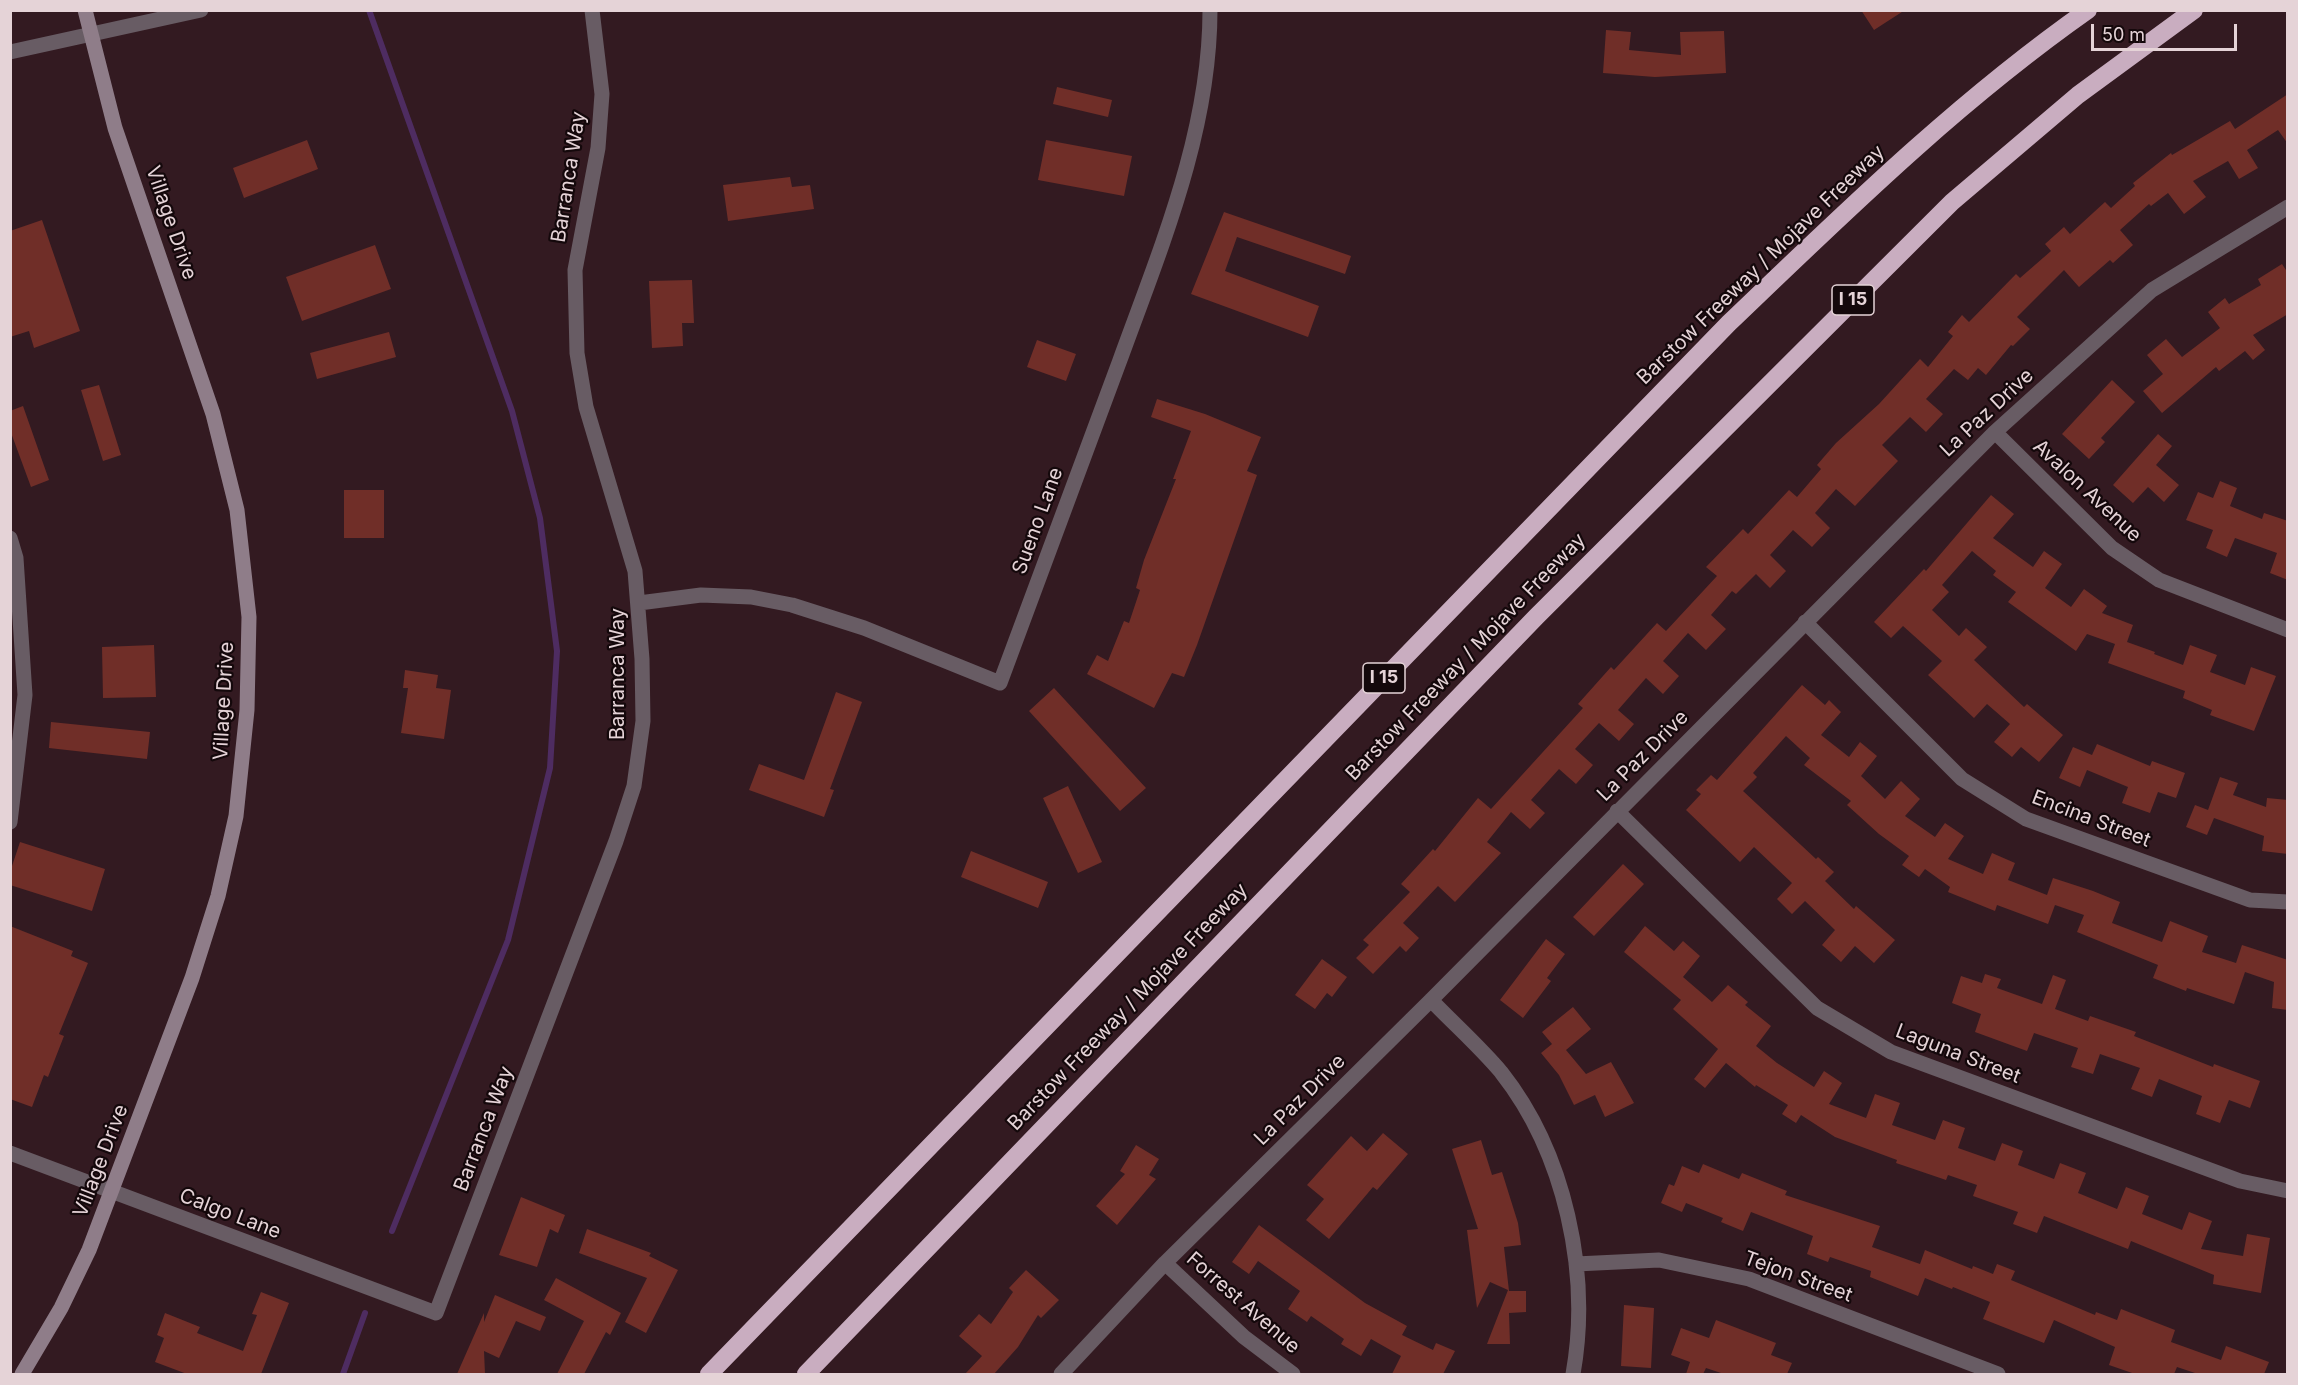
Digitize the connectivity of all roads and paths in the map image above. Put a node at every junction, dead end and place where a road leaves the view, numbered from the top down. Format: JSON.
{"nodes":[{"id":1,"x":85,"y":10,"type":"edge"},
{"id":2,"x":201,"y":10,"type":"edge"},
{"id":3,"x":592,"y":10,"type":"edge"},
{"id":4,"x":1210,"y":10,"type":"edge"},
{"id":5,"x":2088,"y":10,"type":"edge"},
{"id":6,"x":2194,"y":10,"type":"edge"},
{"id":7,"x":89,"y":33,"type":"junction"},
{"id":8,"x":10,"y":52,"type":"edge"},
{"id":9,"x":2288,"y":207,"type":"edge"},
{"id":10,"x":1995,"y":432,"type":"junction"},
{"id":11,"x":10,"y":538,"type":"edge"},
{"id":12,"x":639,"y":603,"type":"junction"},
{"id":13,"x":1805,"y":622,"type":"junction"},
{"id":14,"x":2288,"y":630,"type":"edge"},
{"id":15,"x":1617,"y":812,"type":"junction"},
{"id":16,"x":10,"y":822,"type":"edge"},
{"id":17,"x":2288,"y":902,"type":"edge"},
{"id":18,"x":1431,"y":1000,"type":"junction"},
{"id":19,"x":10,"y":1153,"type":"edge"},
{"id":20,"x":2288,"y":1191,"type":"edge"},
{"id":21,"x":113,"y":1192,"type":"junction"},
{"id":22,"x":1165,"y":1263,"type":"junction"},
{"id":23,"x":1576,"y":1264,"type":"junction"},
{"id":24,"x":436,"y":1313,"type":"joint"},
{"id":25,"x":22,"y":1374,"type":"edge"},
{"id":26,"x":709,"y":1374,"type":"edge"},
{"id":27,"x":806,"y":1374,"type":"edge"},
{"id":28,"x":1061,"y":1374,"type":"edge"},
{"id":29,"x":1293,"y":1374,"type":"edge"},
{"id":30,"x":1573,"y":1374,"type":"edge"},
{"id":31,"x":1998,"y":1374,"type":"edge"}],
"edges":[{"from":1,"to":7,"type":"main road","name":"Village Drive"},
{"from":2,"to":7,"type":"street"},
{"from":3,"to":12,"type":"street","name":"Barranca Way"},
{"from":4,"to":12,"type":"street","name":"Sueno Lane"},
{"from":5,"to":26,"type":"highway","name":"Barstow Freeway / Mojave Freeway","number":"I 15"},
{"from":6,"to":27,"type":"highway","name":"Barstow Freeway / Mojave Freeway","number":"I 15"},
{"from":7,"to":8,"type":"street"},
{"from":7,"to":21,"type":"main road","name":"Village Drive"},
{"from":9,"to":10,"type":"street","name":"La Paz Drive"},
{"from":10,"to":13,"type":"street","name":"La Paz Drive"},
{"from":10,"to":14,"type":"street","name":"Avalon Avenue"},
{"from":11,"to":16,"type":"street"},
{"from":12,"to":24,"type":"street","name":"Barranca Way"},
{"from":13,"to":15,"type":"street","name":"La Paz Drive"},
{"from":13,"to":17,"type":"street","name":"Encina Street"},
{"from":15,"to":18,"type":"street","name":"La Paz Drive"},
{"from":15,"to":20,"type":"street","name":"Laguna Street"},
{"from":18,"to":22,"type":"street","name":"La Paz Drive"},
{"from":18,"to":23,"type":"street"},
{"from":19,"to":21,"type":"street","name":"Calgo Lane"},
{"from":21,"to":24,"type":"street","name":"Calgo Lane"},
{"from":21,"to":25,"type":"main road","name":"Village Drive"},
{"from":22,"to":28,"type":"street","name":"La Paz Drive"},
{"from":22,"to":29,"type":"street","name":"Forrest Avenue"},
{"from":23,"to":30,"type":"street"},
{"from":23,"to":31,"type":"street","name":"Tejon Street"}]}
